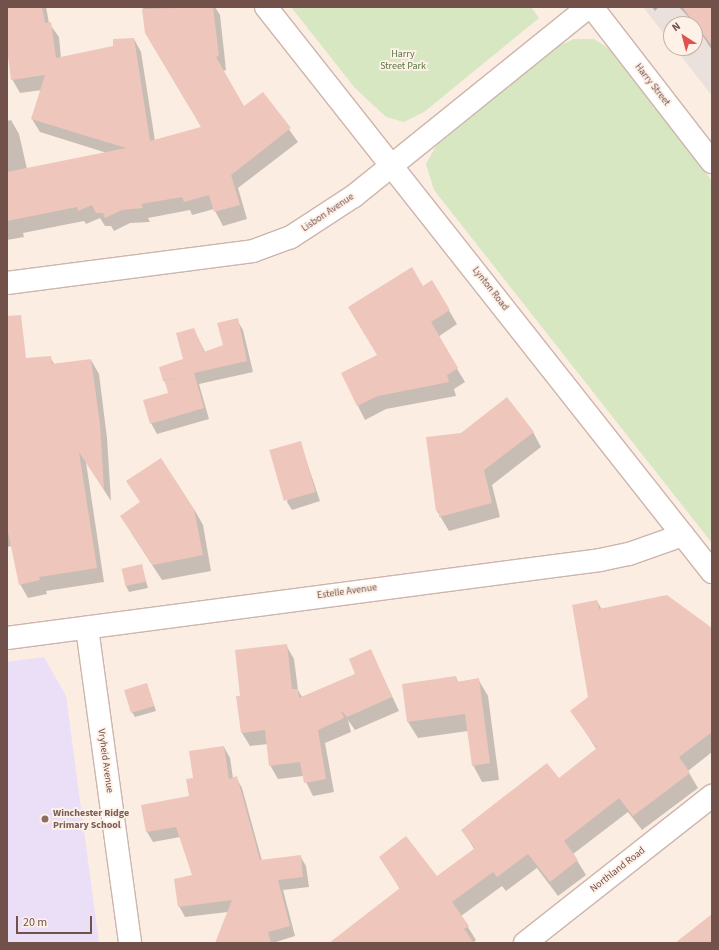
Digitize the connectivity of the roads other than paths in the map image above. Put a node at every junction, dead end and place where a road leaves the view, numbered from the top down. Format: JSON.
{"nodes":[{"id":1,"x":266,"y":7,"type":"edge"},
{"id":2,"x":588,"y":7,"type":"edge"},
{"id":3,"x":592,"y":7,"type":"edge"},
{"id":4,"x":712,"y":162,"type":"edge"},
{"id":5,"x":393,"y":166,"type":"junction"},
{"id":6,"x":7,"y":284,"type":"edge"},
{"id":7,"x":683,"y":534,"type":"junction"},
{"id":8,"x":712,"y":572,"type":"edge"},
{"id":9,"x":87,"y":628,"type":"junction"},
{"id":10,"x":7,"y":638,"type":"edge"},
{"id":11,"x":712,"y":796,"type":"edge"},
{"id":12,"x":130,"y":943,"type":"edge"},
{"id":13,"x":524,"y":943,"type":"edge"}],
"edges":[{"from":1,"to":5,"type":"street","name":"Lynton Road"},
{"from":2,"to":5,"type":"street","name":"Lisbon Avenue"},
{"from":3,"to":4,"type":"street","name":"Harry Street"},
{"from":5,"to":6,"type":"street","name":"Lisbon Avenue"},
{"from":5,"to":7,"type":"street","name":"Lynton Road"},
{"from":7,"to":8,"type":"street","name":"Lynton Road"},
{"from":7,"to":9,"type":"street","name":"Estelle Avenue"},
{"from":9,"to":10,"type":"street","name":"Estelle Avenue"},
{"from":9,"to":12,"type":"street","name":"Vryheid Avenue"},
{"from":11,"to":13,"type":"street","name":"Northland Road"}]}
